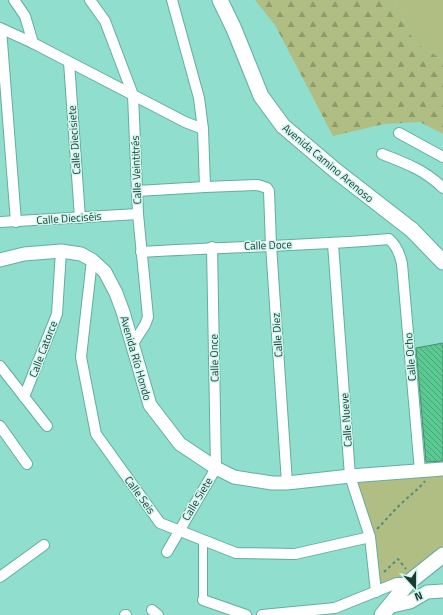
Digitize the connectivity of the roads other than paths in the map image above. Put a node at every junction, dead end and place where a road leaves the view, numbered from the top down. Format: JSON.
{"nodes":[{"id":1,"x":14,"y":0,"type":"edge"},
{"id":2,"x":90,"y":0,"type":"edge"},
{"id":3,"x":172,"y":0,"type":"edge"},
{"id":4,"x":220,"y":0,"type":"edge"},
{"id":5,"x":0,"y":29,"type":"edge"},
{"id":6,"x":33,"y":43,"type":"junction"},
{"id":7,"x":69,"y":62,"type":"junction"},
{"id":8,"x":133,"y":94,"type":"junction"},
{"id":9,"x":203,"y":129,"type":"junction"},
{"id":10,"x":400,"y":133,"type":"dead end"},
{"id":11,"x":382,"y":154,"type":"dead end"},
{"id":12,"x":443,"y":156,"type":"edge"},
{"id":13,"x":205,"y":186,"type":"junction"},
{"id":14,"x":443,"y":188,"type":"edge"},
{"id":15,"x":137,"y":191,"type":"junction"},
{"id":16,"x":138,"y":214,"type":"junction"},
{"id":17,"x":80,"y":218,"type":"junction"},
{"id":18,"x":0,"y":222,"type":"edge"},
{"id":19,"x":16,"y":222,"type":"junction"},
{"id":20,"x":333,"y":244,"type":"junction"},
{"id":21,"x":394,"y":244,"type":"joint"},
{"id":22,"x":271,"y":245,"type":"junction"},
{"id":23,"x":212,"y":248,"type":"junction"},
{"id":24,"x":61,"y":251,"type":"junction"},
{"id":25,"x":141,"y":252,"type":"junction"},
{"id":26,"x":0,"y":260,"type":"edge"},
{"id":27,"x":92,"y":260,"type":"junction"},
{"id":28,"x":443,"y":262,"type":"edge"},
{"id":29,"x":132,"y":345,"type":"junction"},
{"id":30,"x":0,"y":366,"type":"edge"},
{"id":31,"x":24,"y":397,"type":"junction"},
{"id":32,"x":0,"y":426,"type":"edge"},
{"id":33,"x":47,"y":426,"type":"dead end"},
{"id":34,"x":27,"y":464,"type":"dead end"},
{"id":35,"x":216,"y":468,"type":"junction"},
{"id":36,"x":432,"y":470,"type":"edge"},
{"id":37,"x":350,"y":476,"type":"junction"},
{"id":38,"x":287,"y":482,"type":"junction"},
{"id":39,"x":178,"y":531,"type":"junction"},
{"id":40,"x":370,"y":537,"type":"junction"},
{"id":41,"x":202,"y":540,"type":"junction"},
{"id":42,"x":44,"y":545,"type":"dead end"},
{"id":43,"x":167,"y":552,"type":"dead end"},
{"id":44,"x":443,"y":555,"type":"edge"},
{"id":45,"x":0,"y":577,"type":"edge"},
{"id":46,"x":409,"y":578,"type":"junction"},
{"id":47,"x":443,"y":591,"type":"edge"},
{"id":48,"x":376,"y":592,"type":"junction"},
{"id":49,"x":203,"y":600,"type":"joint"},
{"id":50,"x":385,"y":611,"type":"edge"},
{"id":51,"x":246,"y":615,"type":"edge"},
{"id":52,"x":262,"y":615,"type":"edge"}],
"edges":[{"from":1,"to":6,"type":"street"},
{"from":2,"to":8,"type":"street","name":"Calle Veintitrés"},
{"from":3,"to":9,"type":"street"},
{"from":4,"to":28,"type":"main road","name":"Avenida Camino Arenoso"},
{"from":5,"to":6,"type":"street"},
{"from":5,"to":19,"type":"street"},
{"from":6,"to":7,"type":"street"},
{"from":7,"to":8,"type":"street"},
{"from":7,"to":17,"type":"street","name":"Calle Diecisiete"},
{"from":8,"to":9,"type":"street"},
{"from":8,"to":15,"type":"street","name":"Calle Veintitrés"},
{"from":9,"to":13,"type":"street"},
{"from":10,"to":12,"type":"street"},
{"from":11,"to":14,"type":"street"},
{"from":13,"to":15,"type":"street"},
{"from":13,"to":22,"type":"street","name":"Calle Diez"},
{"from":15,"to":16,"type":"street","name":"Calle Veintitrés"},
{"from":16,"to":17,"type":"street","name":"Calle Dieciséis"},
{"from":16,"to":25,"type":"street","name":"Calle Veintitrés"},
{"from":17,"to":19,"type":"street","name":"Calle Dieciséis"},
{"from":18,"to":19,"type":"street","name":"Calle Dieciséis"},
{"from":20,"to":21,"type":"street","name":"Calle Doce"},
{"from":20,"to":22,"type":"street","name":"Calle Doce"},
{"from":20,"to":37,"type":"street","name":"Calle Nueve"},
{"from":21,"to":36,"type":"street","name":"Calle Ocho"},
{"from":22,"to":23,"type":"street","name":"Calle Doce"},
{"from":22,"to":38,"type":"street","name":"Calle Diez"},
{"from":23,"to":25,"type":"street","name":"Calle Doce"},
{"from":23,"to":35,"type":"street","name":"Calle Once"},
{"from":24,"to":26,"type":"street","name":"Avenida Río Hondo"},
{"from":24,"to":27,"type":"street","name":"Avenida Río Hondo"},
{"from":24,"to":31,"type":"street","name":"Calle Catorce"},
{"from":25,"to":29,"type":"street","name":"Calle Veintitrés"},
{"from":27,"to":29,"type":"street","name":"Avenida Río Hondo"},
{"from":27,"to":39,"type":"street","name":"Calle Seis"},
{"from":29,"to":35,"type":"street","name":"Avenida Río Hondo"},
{"from":30,"to":31,"type":"street"},
{"from":31,"to":33,"type":"street"},
{"from":32,"to":34,"type":"street"},
{"from":35,"to":38,"type":"street","name":"Avenida Río Hondo"},
{"from":35,"to":39,"type":"street","name":"Calle Siete"},
{"from":36,"to":37,"type":"street","name":"Avenida Río Hondo"},
{"from":37,"to":38,"type":"street","name":"Avenida Río Hondo"},
{"from":37,"to":40,"type":"street","name":"Calle Nueve"},
{"from":39,"to":41,"type":"street","name":"Calle Seis"},
{"from":39,"to":43,"type":"street","name":"Calle Siete"},
{"from":40,"to":41,"type":"street","name":"Calle Seis"},
{"from":40,"to":48,"type":"street","name":"Calle Nueve"},
{"from":41,"to":49,"type":"street"},
{"from":42,"to":45,"type":"street"},
{"from":44,"to":46,"type":"main road"},
{"from":46,"to":48,"type":"street"},
{"from":46,"to":50,"type":"main road"},
{"from":47,"to":50,"type":"street"},
{"from":48,"to":52,"type":"street"},
{"from":49,"to":51,"type":"street"}]}
